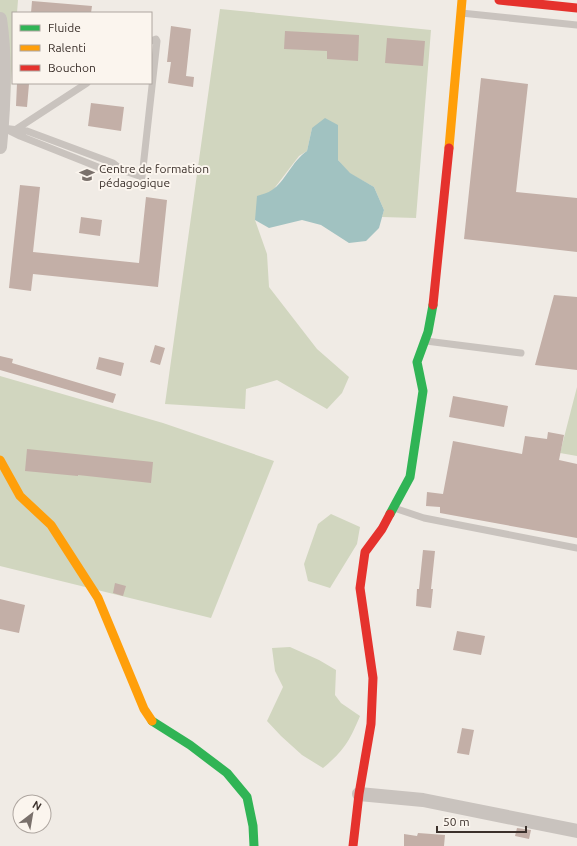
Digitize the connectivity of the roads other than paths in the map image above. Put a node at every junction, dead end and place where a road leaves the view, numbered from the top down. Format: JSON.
{"nodes":[{"id":1,"x":462,"y":0,"type":"edge"},
{"id":2,"x":499,"y":0,"type":"edge"},
{"id":3,"x":577,"y":8,"type":"edge"},
{"id":4,"x":461,"y":12,"type":"junction"},
{"id":5,"x":0,"y":19,"type":"edge"},
{"id":6,"x":577,"y":25,"type":"edge"},
{"id":7,"x":152,"y":41,"type":"edge"},
{"id":8,"x":85,"y":84,"type":"edge"},
{"id":9,"x":6,"y":128,"type":"edge"},
{"id":10,"x":0,"y":147,"type":"edge"},
{"id":11,"x":425,"y":340,"type":"junction"},
{"id":12,"x":521,"y":353,"type":"dead end"},
{"id":13,"x":0,"y":460,"type":"edge"},
{"id":14,"x":394,"y":508,"type":"junction"},
{"id":15,"x":577,"y":548,"type":"edge"},
{"id":16,"x":359,"y":794,"type":"junction"},
{"id":17,"x":577,"y":831,"type":"edge"},
{"id":18,"x":254,"y":846,"type":"edge"},
{"id":19,"x":353,"y":846,"type":"edge"}],
"edges":[{"from":1,"to":4,"type":"main road"},
{"from":2,"to":3,"type":"main road"},
{"from":4,"to":6,"type":"lane"},
{"from":4,"to":11,"type":"main road"},
{"from":5,"to":9,"type":"street"},
{"from":7,"to":9,"type":"lane"},
{"from":8,"to":9,"type":"lane"},
{"from":9,"to":10,"type":"street"},
{"from":11,"to":12,"type":"lane"},
{"from":11,"to":14,"type":"main road"},
{"from":13,"to":18,"type":"main road"},
{"from":14,"to":15,"type":"lane"},
{"from":14,"to":16,"type":"main road"},
{"from":16,"to":17,"type":"street"},
{"from":16,"to":19,"type":"main road"}]}
